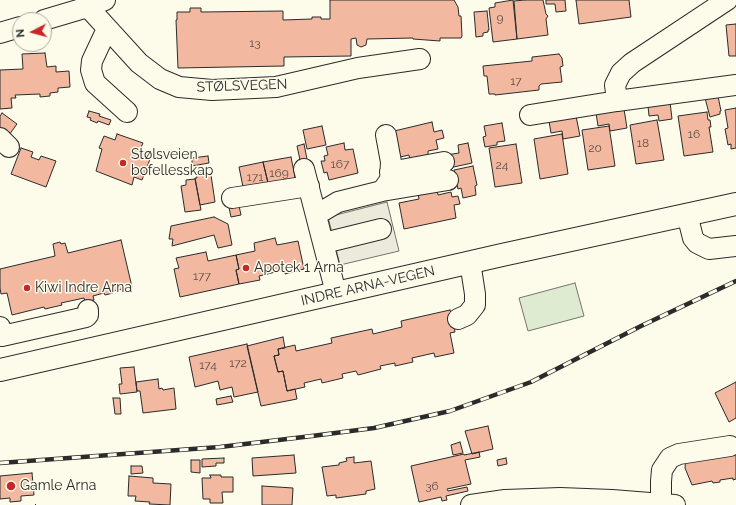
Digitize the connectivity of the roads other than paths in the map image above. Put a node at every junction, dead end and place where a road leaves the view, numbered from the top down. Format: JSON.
{"nodes":[{"id":1,"x":727,"y":0,"type":"edge"},
{"id":2,"x":97,"y":4,"type":"edge"},
{"id":3,"x":52,"y":18,"type":"edge"},
{"id":4,"x":12,"y":29,"type":"edge"},
{"id":5,"x":107,"y":29,"type":"junction"},
{"id":6,"x":0,"y":33,"type":"edge"},
{"id":7,"x":420,"y":59,"type":"dead end"},
{"id":8,"x":736,"y":86,"type":"edge"},
{"id":9,"x":617,"y":101,"type":"junction"},
{"id":10,"x":127,"y":112,"type":"dead end"},
{"id":11,"x":530,"y":115,"type":"dead end"},
{"id":12,"x":386,"y":134,"type":"dead end"},
{"id":13,"x":390,"y":172,"type":"junction"},
{"id":14,"x":382,"y":191,"type":"junction"},
{"id":15,"x":232,"y":198,"type":"dead end"},
{"id":16,"x":736,"y":204,"type":"edge"},
{"id":17,"x":687,"y":214,"type":"junction"},
{"id":18,"x":316,"y":215,"type":"junction"},
{"id":19,"x":381,"y":230,"type":"dead end"},
{"id":20,"x":324,"y":243,"type":"junction"},
{"id":21,"x":736,"y":246,"type":"edge"},
{"id":22,"x":470,"y":262,"type":"junction"},
{"id":23,"x":336,"y":293,"type":"junction"},
{"id":24,"x":88,"y":310,"type":"dead end"},
{"id":25,"x":458,"y":320,"type":"dead end"},
{"id":26,"x":1,"y":332,"type":"edge"},
{"id":27,"x":0,"y":370,"type":"edge"},
{"id":28,"x":730,"y":446,"type":"dead end"},
{"id":29,"x":668,"y":504,"type":"edge"},
{"id":30,"x":471,"y":505,"type":"edge"}],
"edges":[{"from":1,"to":9,"type":"street"},
{"from":2,"to":3,"type":"street","name":"STØLSVEGEN"},
{"from":2,"to":5,"type":"street","name":"STØLSVEGEN"},
{"from":4,"to":6,"type":"street"},
{"from":5,"to":7,"type":"street","name":"STØLSVEGEN"},
{"from":5,"to":10,"type":"street"},
{"from":8,"to":9,"type":"street"},
{"from":9,"to":11,"type":"street"},
{"from":12,"to":13,"type":"street"},
{"from":13,"to":14,"type":"street"},
{"from":13,"to":14,"type":"street"},
{"from":14,"to":18,"type":"street"},
{"from":15,"to":18,"type":"street"},
{"from":16,"to":17,"type":"main road","name":"INDRE ARNA-VEGEN"},
{"from":17,"to":21,"type":"street"},
{"from":17,"to":22,"type":"main road","name":"INDRE ARNA-VEGEN"},
{"from":18,"to":20,"type":"street"},
{"from":19,"to":20,"type":"street"},
{"from":20,"to":23,"type":"street"},
{"from":22,"to":23,"type":"main road","name":"INDRE ARNA-VEGEN"},
{"from":22,"to":25,"type":"street"},
{"from":23,"to":27,"type":"main road","name":"INDRE ARNA-VEGEN"},
{"from":24,"to":26,"type":"street"},
{"from":28,"to":29,"type":"street"},
{"from":29,"to":30,"type":"street"}]}
